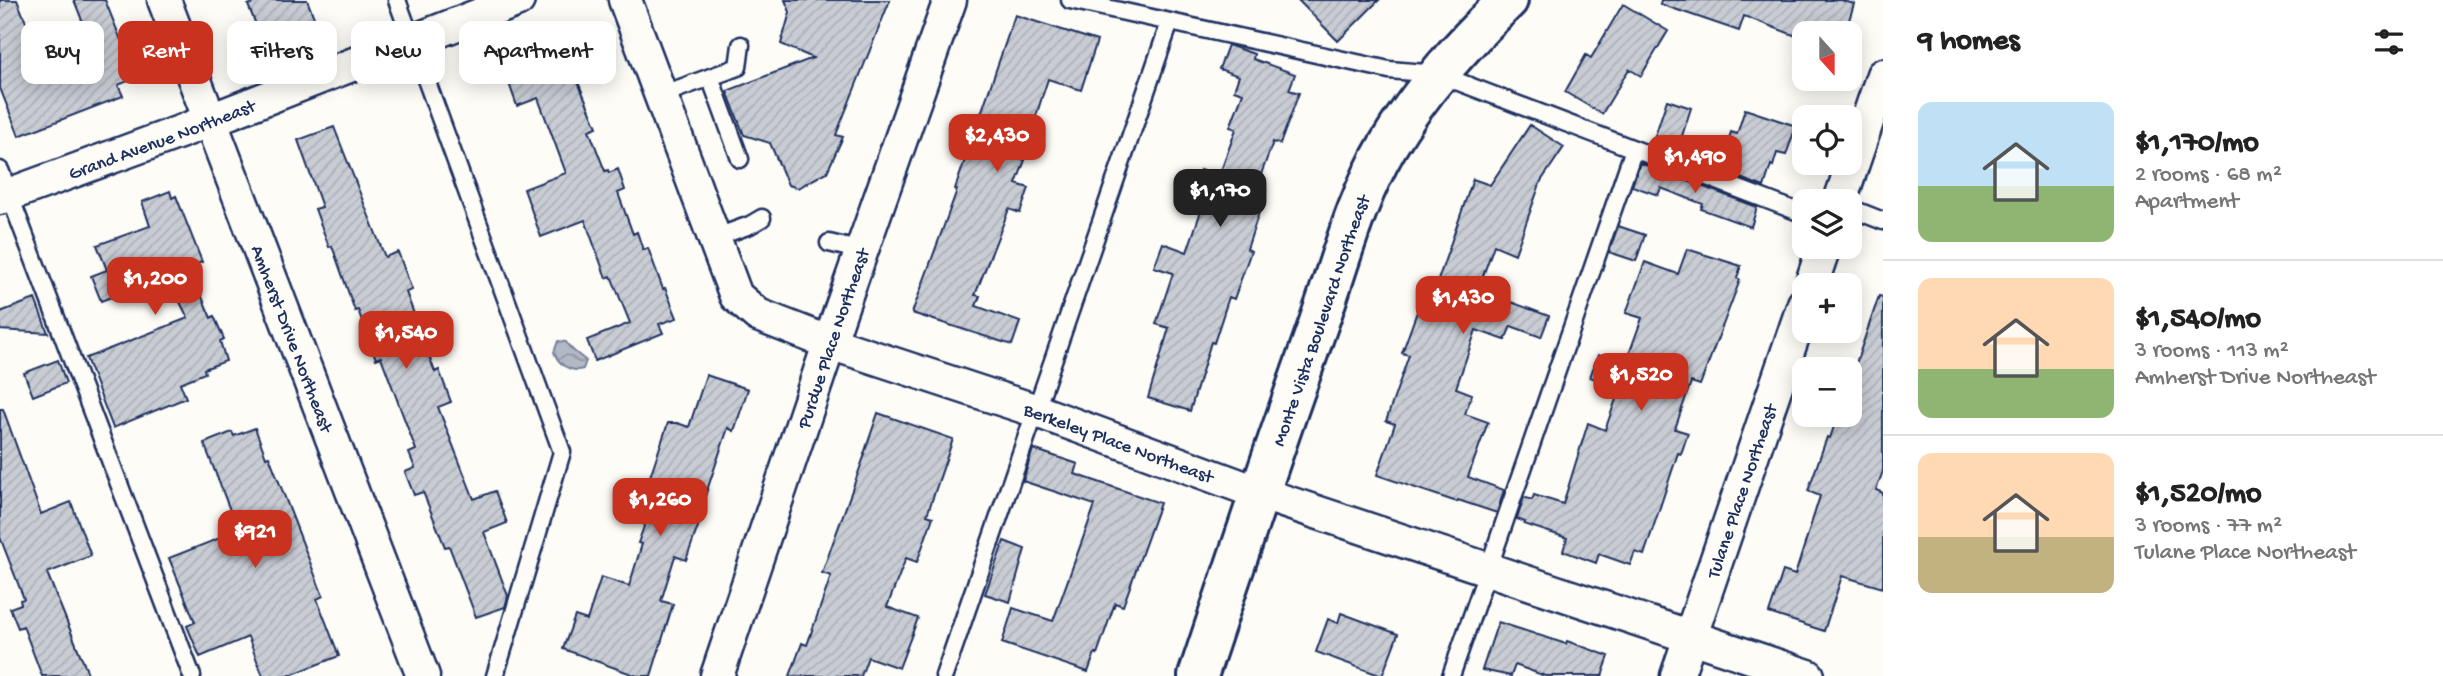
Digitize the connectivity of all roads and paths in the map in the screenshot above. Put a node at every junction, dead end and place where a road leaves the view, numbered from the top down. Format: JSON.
{"nodes":[{"id":1,"x":164,"y":0,"type":"edge"},
{"id":2,"x":397,"y":0,"type":"edge"},
{"id":3,"x":518,"y":0,"type":"edge"},
{"id":4,"x":625,"y":0,"type":"edge"},
{"id":5,"x":950,"y":0,"type":"edge"},
{"id":6,"x":1070,"y":0,"type":"edge"},
{"id":7,"x":1508,"y":0,"type":"edge"},
{"id":8,"x":405,"y":21,"type":"edge"},
{"id":9,"x":1170,"y":22,"type":"junction"},
{"id":10,"x":445,"y":30,"type":"edge"},
{"id":11,"x":741,"y":45,"type":"dead end"},
{"id":12,"x":351,"y":67,"type":"edge"},
{"id":13,"x":1438,"y":74,"type":"junction"},
{"id":14,"x":1883,"y":75,"type":"edge"},
{"id":15,"x":709,"y":77,"type":"junction"},
{"id":16,"x":429,"y":84,"type":"edge"},
{"id":17,"x":661,"y":95,"type":"junction"},
{"id":18,"x":210,"y":121,"type":"junction"},
{"id":19,"x":1634,"y":149,"type":"junction"},
{"id":20,"x":740,"y":159,"type":"dead end"},
{"id":21,"x":3,"y":188,"type":"edge"},
{"id":22,"x":1844,"y":189,"type":"edge"},
{"id":23,"x":1792,"y":209,"type":"edge"},
{"id":24,"x":1862,"y":213,"type":"edge"},
{"id":25,"x":762,"y":218,"type":"dead end"},
{"id":26,"x":1883,"y":221,"type":"edge"},
{"id":27,"x":714,"y":239,"type":"junction"},
{"id":28,"x":829,"y":243,"type":"dead end"},
{"id":29,"x":862,"y":251,"type":"junction"},
{"id":30,"x":1792,"y":339,"type":"edge"},
{"id":31,"x":830,"y":343,"type":"junction"},
{"id":32,"x":1034,"y":410,"type":"junction"},
{"id":33,"x":1259,"y":492,"type":"junction"},
{"id":34,"x":1487,"y":568,"type":"junction"},
{"id":35,"x":1691,"y":635,"type":"junction"},
{"id":36,"x":192,"y":676,"type":"edge"},
{"id":37,"x":423,"y":676,"type":"edge"},
{"id":38,"x":495,"y":676,"type":"edge"},
{"id":39,"x":717,"y":676,"type":"edge"},
{"id":40,"x":944,"y":676,"type":"edge"},
{"id":41,"x":1198,"y":676,"type":"edge"},
{"id":42,"x":1451,"y":676,"type":"edge"},
{"id":43,"x":1677,"y":676,"type":"edge"},
{"id":44,"x":1808,"y":676,"type":"edge"}],
"edges":[{"from":1,"to":18,"type":"street","name":"Amherst Drive Northeast"},
{"from":2,"to":8,"type":"lane"},
{"from":3,"to":10,"type":"street","name":"Grand Avenue Northeast"},
{"from":4,"to":17,"type":"street","name":"Berkeley Place Northeast"},
{"from":5,"to":29,"type":"street","name":"Purdue Place Northeast"},
{"from":6,"to":9,"type":"lane"},
{"from":7,"to":13,"type":"street","name":"Monte Vista Boulevard Northeast"},
{"from":9,"to":13,"type":"lane"},
{"from":9,"to":32,"type":"lane"},
{"from":11,"to":15,"type":"lane"},
{"from":12,"to":18,"type":"street","name":"Grand Avenue Northeast"},
{"from":13,"to":19,"type":"lane"},
{"from":13,"to":33,"type":"street","name":"Monte Vista Boulevard Northeast"},
{"from":14,"to":22,"type":"street"},
{"from":15,"to":17,"type":"lane"},
{"from":15,"to":20,"type":"lane"},
{"from":16,"to":38,"type":"lane"},
{"from":17,"to":27,"type":"street","name":"Berkeley Place Northeast"},
{"from":18,"to":21,"type":"street","name":"Grand Avenue Northeast"},
{"from":18,"to":37,"type":"street","name":"Amherst Drive Northeast"},
{"from":19,"to":23,"type":"lane"},
{"from":19,"to":34,"type":"lane"},
{"from":21,"to":36,"type":"lane"},
{"from":24,"to":26,"type":"lane"},
{"from":25,"to":27,"type":"lane"},
{"from":27,"to":31,"type":"street","name":"Berkeley Place Northeast"},
{"from":28,"to":29,"type":"lane"},
{"from":29,"to":31,"type":"street","name":"Purdue Place Northeast"},
{"from":30,"to":35,"type":"street","name":"Tulane Place Northeast"},
{"from":31,"to":32,"type":"street","name":"Berkeley Place Northeast"},
{"from":31,"to":39,"type":"street","name":"Purdue Place Northeast"},
{"from":32,"to":33,"type":"street","name":"Berkeley Place Northeast"},
{"from":32,"to":40,"type":"lane"},
{"from":33,"to":34,"type":"street","name":"Berkeley Place Northeast"},
{"from":33,"to":41,"type":"street","name":"Monte Vista Boulevard Northeast"},
{"from":34,"to":35,"type":"street","name":"Berkeley Place Northeast"},
{"from":34,"to":42,"type":"lane"},
{"from":35,"to":43,"type":"street","name":"Tulane Place Northeast"},
{"from":35,"to":44,"type":"street","name":"Berkeley Place Northeast"}]}
